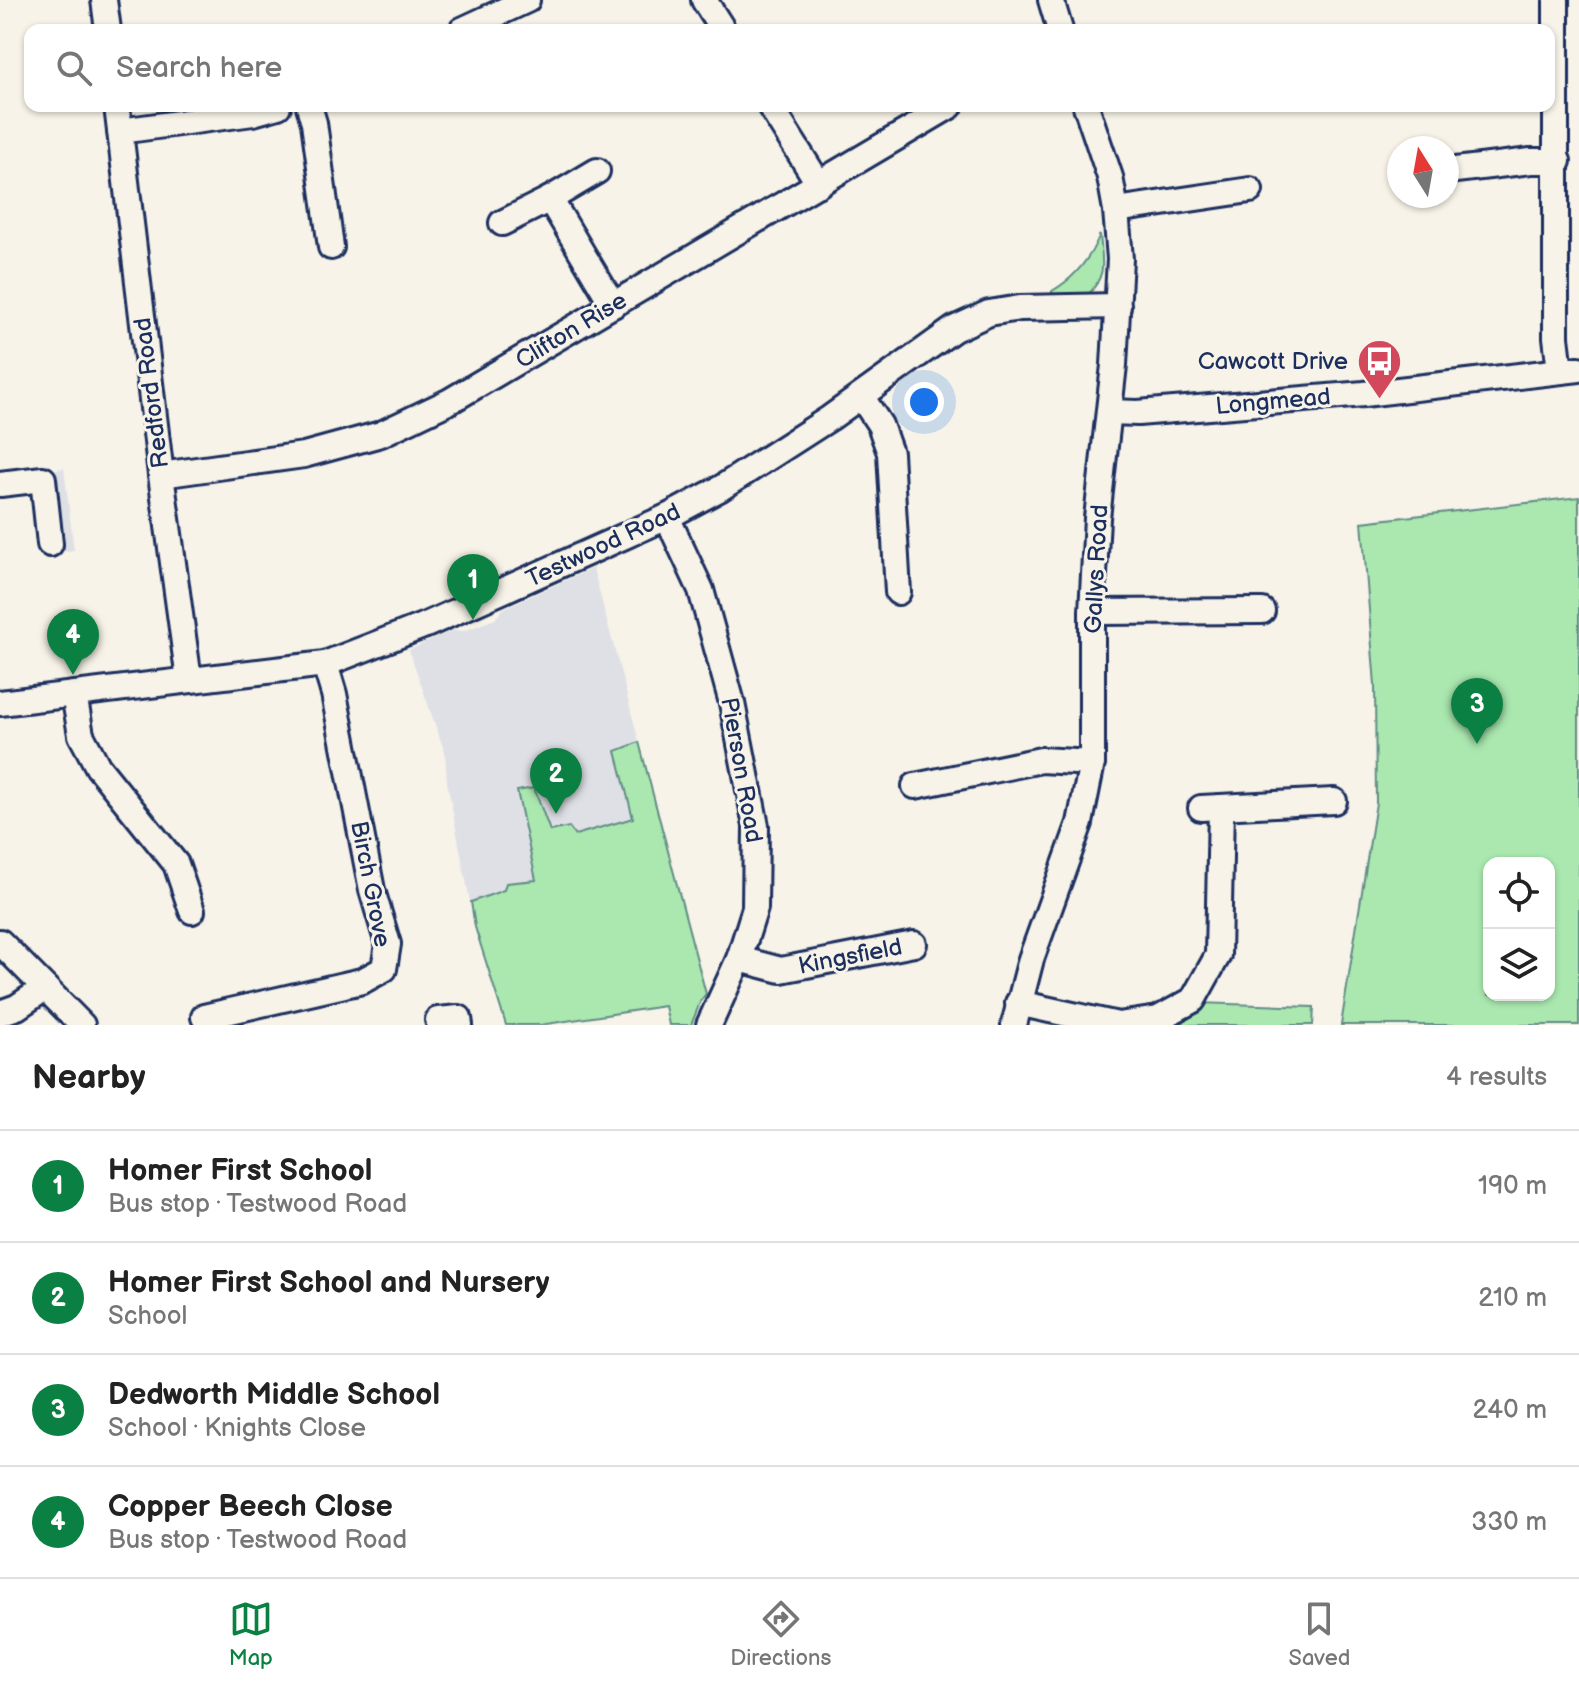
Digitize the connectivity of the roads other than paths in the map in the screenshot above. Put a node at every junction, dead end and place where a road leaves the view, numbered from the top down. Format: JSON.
{"nodes":[{"id":1,"x":104,"y":0,"type":"edge"},
{"id":2,"x":527,"y":0,"type":"edge"},
{"id":3,"x":704,"y":0,"type":"edge"},
{"id":4,"x":1051,"y":0,"type":"edge"},
{"id":5,"x":1556,"y":0,"type":"edge"},
{"id":6,"x":107,"y":24,"type":"edge"},
{"id":7,"x":475,"y":24,"type":"edge"},
{"id":8,"x":719,"y":24,"type":"edge"},
{"id":9,"x":1058,"y":24,"type":"edge"},
{"id":10,"x":118,"y":112,"type":"edge"},
{"id":11,"x":257,"y":112,"type":"edge"},
{"id":12,"x":311,"y":112,"type":"edge"},
{"id":13,"x":774,"y":112,"type":"edge"},
{"id":14,"x":940,"y":112,"type":"edge"},
{"id":15,"x":1088,"y":112,"type":"edge"},
{"id":16,"x":120,"y":131,"type":"junction"},
{"id":17,"x":1558,"y":161,"type":"junction"},
{"id":18,"x":1459,"y":170,"type":"edge"},
{"id":19,"x":597,"y":171,"type":"dead end"},
{"id":20,"x":819,"y":184,"type":"junction"},
{"id":21,"x":1250,"y":190,"type":"dead end"},
{"id":22,"x":550,"y":199,"type":"junction"},
{"id":23,"x":1116,"y":210,"type":"junction"},
{"id":24,"x":502,"y":223,"type":"dead end"},
{"id":25,"x":336,"y":238,"type":"dead end"},
{"id":26,"x":613,"y":305,"type":"junction"},
{"id":27,"x":1118,"y":306,"type":"junction"},
{"id":28,"x":1569,"y":370,"type":"edge"},
{"id":29,"x":861,"y":396,"type":"junction"},
{"id":30,"x":1109,"y":412,"type":"junction"},
{"id":31,"x":161,"y":475,"type":"junction"},
{"id":32,"x":0,"y":484,"type":"edge"},
{"id":33,"x":667,"y":517,"type":"junction"},
{"id":34,"x":50,"y":544,"type":"dead end"},
{"id":35,"x":903,"y":576,"type":"dead end"},
{"id":36,"x":1092,"y":612,"type":"junction"},
{"id":37,"x":1262,"y":612,"type":"dead end"},
{"id":38,"x":325,"y":664,"type":"junction"},
{"id":39,"x":189,"y":680,"type":"junction"},
{"id":40,"x":74,"y":694,"type":"junction"},
{"id":41,"x":0,"y":703,"type":"edge"},
{"id":42,"x":1092,"y":763,"type":"junction"},
{"id":43,"x":915,"y":786,"type":"dead end"},
{"id":44,"x":1334,"y":801,"type":"dead end"},
{"id":45,"x":185,"y":904,"type":"dead end"},
{"id":46,"x":0,"y":942,"type":"edge"},
{"id":47,"x":915,"y":944,"type":"dead end"},
{"id":48,"x":739,"y":959,"type":"junction"},
{"id":49,"x":45,"y":988,"type":"junction"},
{"id":50,"x":0,"y":1013,"type":"edge"},
{"id":51,"x":1016,"y":1014,"type":"edge"},
{"id":52,"x":204,"y":1017,"type":"dead end"},
{"id":53,"x":82,"y":1025,"type":"edge"},
{"id":54,"x":709,"y":1025,"type":"edge"}],
"edges":[{"from":1,"to":6,"type":"street"},
{"from":2,"to":7,"type":"street"},
{"from":3,"to":8,"type":"street"},
{"from":4,"to":9,"type":"street"},
{"from":5,"to":17,"type":"street"},
{"from":10,"to":16,"type":"street","name":"Redford Road"},
{"from":11,"to":16,"type":"street"},
{"from":12,"to":25,"type":"street"},
{"from":13,"to":20,"type":"street"},
{"from":14,"to":20,"type":"street","name":"Clifton Rise"},
{"from":15,"to":23,"type":"street","name":"Gallys Road"},
{"from":16,"to":31,"type":"street","name":"Redford Road"},
{"from":17,"to":18,"type":"street"},
{"from":17,"to":28,"type":"street"},
{"from":19,"to":22,"type":"street"},
{"from":20,"to":26,"type":"street","name":"Clifton Rise"},
{"from":21,"to":23,"type":"street"},
{"from":22,"to":24,"type":"street"},
{"from":22,"to":26,"type":"street"},
{"from":23,"to":27,"type":"street","name":"Gallys Road"},
{"from":26,"to":31,"type":"street","name":"Clifton Rise"},
{"from":27,"to":29,"type":"street","name":"Testwood Road"},
{"from":27,"to":30,"type":"street","name":"Gallys Road"},
{"from":28,"to":30,"type":"street","name":"Longmead"},
{"from":29,"to":33,"type":"street","name":"Testwood Road"},
{"from":29,"to":35,"type":"street"},
{"from":30,"to":36,"type":"street","name":"Gallys Road"},
{"from":31,"to":39,"type":"street","name":"Redford Road"},
{"from":32,"to":34,"type":"street"},
{"from":33,"to":38,"type":"street","name":"Testwood Road"},
{"from":33,"to":48,"type":"street","name":"Pierson Road"},
{"from":36,"to":37,"type":"street"},
{"from":36,"to":42,"type":"street","name":"Gallys Road"},
{"from":38,"to":39,"type":"street","name":"Testwood Road"},
{"from":38,"to":52,"type":"street","name":"Birch Grove"},
{"from":39,"to":40,"type":"street","name":"Testwood Road"},
{"from":40,"to":41,"type":"street","name":"Testwood Road"},
{"from":40,"to":45,"type":"street"},
{"from":42,"to":43,"type":"street"},
{"from":42,"to":51,"type":"street","name":"Gallys Road"},
{"from":44,"to":51,"type":"street"},
{"from":46,"to":49,"type":"street"},
{"from":47,"to":48,"type":"street","name":"Kingsfield"},
{"from":48,"to":54,"type":"street","name":"Pierson Road"},
{"from":49,"to":50,"type":"street"},
{"from":49,"to":53,"type":"street"}]}
